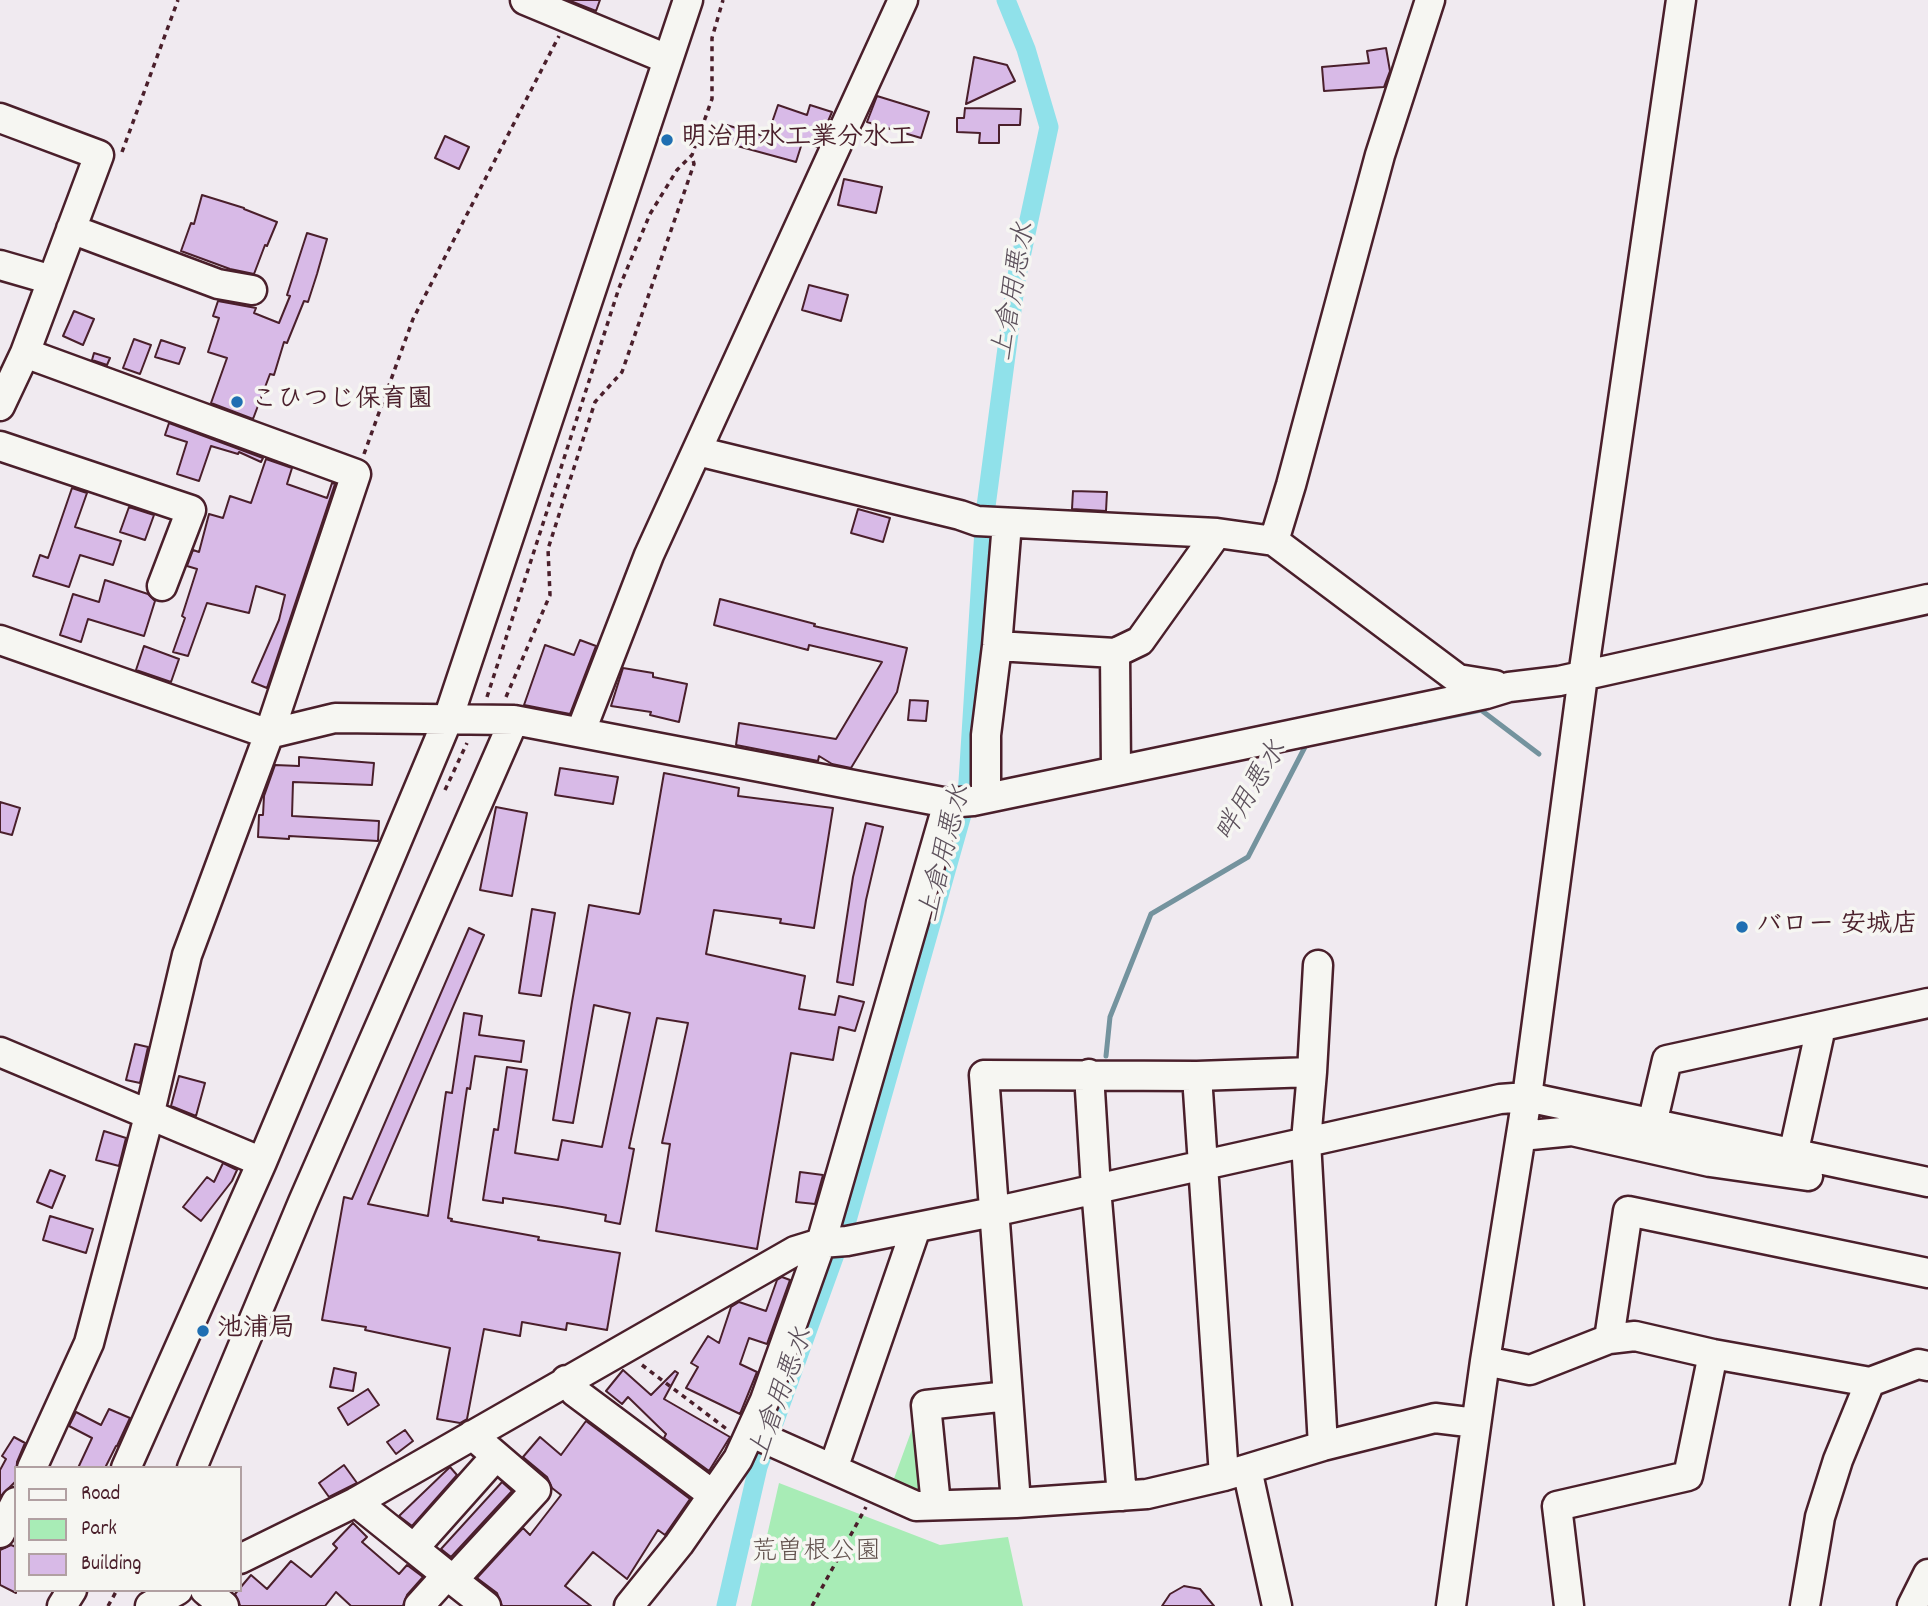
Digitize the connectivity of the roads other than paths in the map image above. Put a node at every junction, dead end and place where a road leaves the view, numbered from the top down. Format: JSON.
{"nodes":[{"id":1,"x":525,"y":0,"type":"edge"},
{"id":2,"x":688,"y":0,"type":"edge"},
{"id":3,"x":903,"y":0,"type":"edge"},
{"id":4,"x":1430,"y":0,"type":"edge"},
{"id":5,"x":1681,"y":0,"type":"edge"},
{"id":6,"x":667,"y":59,"type":"junction"},
{"id":7,"x":0,"y":118,"type":"edge"},
{"id":8,"x":71,"y":229,"type":"junction"},
{"id":9,"x":0,"y":265,"type":"edge"},
{"id":10,"x":52,"y":281,"type":"junction"},
{"id":11,"x":252,"y":290,"type":"dead end"},
{"id":12,"x":25,"y":353,"type":"junction"},
{"id":13,"x":0,"y":406,"type":"edge"},
{"id":14,"x":0,"y":446,"type":"edge"},
{"id":15,"x":697,"y":451,"type":"junction"},
{"id":16,"x":993,"y":522,"type":"junction"},
{"id":17,"x":1217,"y":534,"type":"junction"},
{"id":18,"x":1274,"y":541,"type":"junction"},
{"id":19,"x":162,"y":586,"type":"dead end"},
{"id":20,"x":1928,"y":599,"type":"edge"},
{"id":21,"x":0,"y":640,"type":"edge"},
{"id":22,"x":997,"y":646,"type":"junction"},
{"id":23,"x":1115,"y":653,"type":"junction"},
{"id":24,"x":1583,"y":676,"type":"junction"},
{"id":25,"x":1489,"y":693,"type":"junction"},
{"id":26,"x":448,"y":719,"type":"junction"},
{"id":27,"x":514,"y":720,"type":"junction"},
{"id":28,"x":581,"y":731,"type":"junction"},
{"id":29,"x":269,"y":734,"type":"junction"},
{"id":30,"x":1116,"y":770,"type":"junction"},
{"id":31,"x":969,"y":801,"type":"junction"},
{"id":32,"x":1318,"y":965,"type":"dead end"},
{"id":33,"x":1928,"y":1003,"type":"edge"},
{"id":34,"x":1821,"y":1027,"type":"junction"},
{"id":35,"x":0,"y":1052,"type":"edge"},
{"id":36,"x":1312,"y":1072,"type":"junction"},
{"id":37,"x":1089,"y":1074,"type":"junction"},
{"id":38,"x":1197,"y":1076,"type":"junction"},
{"id":39,"x":1527,"y":1097,"type":"junction"},
{"id":40,"x":149,"y":1116,"type":"junction"},
{"id":41,"x":1652,"y":1124,"type":"junction"},
{"id":42,"x":1521,"y":1136,"type":"junction"},
{"id":43,"x":1306,"y":1141,"type":"junction"},
{"id":44,"x":1793,"y":1155,"type":"junction"},
{"id":45,"x":262,"y":1161,"type":"junction"},
{"id":46,"x":1203,"y":1167,"type":"junction"},
{"id":47,"x":1928,"y":1182,"type":"edge"},
{"id":48,"x":1096,"y":1188,"type":"junction"},
{"id":49,"x":1928,"y":1201,"type":"edge"},
{"id":50,"x":993,"y":1212,"type":"junction"},
{"id":51,"x":916,"y":1228,"type":"junction"},
{"id":52,"x":834,"y":1242,"type":"junction"},
{"id":53,"x":1928,"y":1273,"type":"edge"},
{"id":54,"x":1609,"y":1339,"type":"junction"},
{"id":55,"x":1713,"y":1354,"type":"junction"},
{"id":56,"x":1485,"y":1361,"type":"junction"},
{"id":57,"x":1928,"y":1366,"type":"edge"},
{"id":58,"x":566,"y":1380,"type":"junction"},
{"id":59,"x":1870,"y":1382,"type":"junction"},
{"id":60,"x":1008,"y":1396,"type":"junction"},
{"id":61,"x":1476,"y":1423,"type":"junction"},
{"id":62,"x":472,"y":1435,"type":"junction"},
{"id":63,"x":750,"y":1437,"type":"junction"},
{"id":64,"x":1324,"y":1446,"type":"junction"},
{"id":65,"x":496,"y":1456,"type":"junction"},
{"id":66,"x":33,"y":1466,"type":"edge"},
{"id":67,"x":127,"y":1466,"type":"edge"},
{"id":68,"x":193,"y":1466,"type":"edge"},
{"id":69,"x":833,"y":1469,"type":"junction"},
{"id":70,"x":1236,"y":1472,"type":"junction"},
{"id":71,"x":713,"y":1495,"type":"junction"},
{"id":72,"x":1122,"y":1496,"type":"junction"},
{"id":73,"x":356,"y":1502,"type":"junction"},
{"id":74,"x":1016,"y":1503,"type":"junction"},
{"id":75,"x":936,"y":1505,"type":"junction"},
{"id":76,"x":414,"y":1548,"type":"junction"},
{"id":77,"x":242,"y":1558,"type":"edge"},
{"id":78,"x":1928,"y":1574,"type":"edge"},
{"id":79,"x":450,"y":1577,"type":"junction"},
{"id":80,"x":174,"y":1592,"type":"edge"},
{"id":81,"x":207,"y":1592,"type":"edge"},
{"id":82,"x":150,"y":1606,"type":"edge"},
{"id":83,"x":224,"y":1606,"type":"edge"},
{"id":84,"x":419,"y":1606,"type":"edge"},
{"id":85,"x":486,"y":1606,"type":"edge"},
{"id":86,"x":629,"y":1606,"type":"edge"},
{"id":87,"x":1277,"y":1606,"type":"edge"},
{"id":88,"x":1451,"y":1606,"type":"edge"},
{"id":89,"x":1569,"y":1606,"type":"edge"},
{"id":90,"x":1805,"y":1606,"type":"edge"},
{"id":91,"x":1912,"y":1606,"type":"edge"}],
"edges":[{"from":1,"to":6,"type":"street"},
{"from":2,"to":6,"type":"street"},
{"from":3,"to":15,"type":"street"},
{"from":4,"to":18,"type":"street"},
{"from":5,"to":24,"type":"street"},
{"from":6,"to":26,"type":"street"},
{"from":7,"to":8,"type":"street"},
{"from":8,"to":10,"type":"street"},
{"from":8,"to":11,"type":"street"},
{"from":9,"to":10,"type":"street"},
{"from":10,"to":12,"type":"street"},
{"from":12,"to":13,"type":"street"},
{"from":12,"to":29,"type":"street"},
{"from":14,"to":19,"type":"street"},
{"from":15,"to":16,"type":"street"},
{"from":15,"to":28,"type":"street"},
{"from":16,"to":17,"type":"street"},
{"from":16,"to":22,"type":"street"},
{"from":17,"to":18,"type":"street"},
{"from":17,"to":23,"type":"street"},
{"from":18,"to":25,"type":"street"},
{"from":20,"to":24,"type":"street"},
{"from":21,"to":29,"type":"street"},
{"from":22,"to":23,"type":"street"},
{"from":22,"to":31,"type":"street"},
{"from":23,"to":30,"type":"street"},
{"from":24,"to":25,"type":"street"},
{"from":24,"to":39,"type":"street"},
{"from":25,"to":30,"type":"street"},
{"from":26,"to":27,"type":"street"},
{"from":26,"to":29,"type":"street"},
{"from":26,"to":45,"type":"street"},
{"from":27,"to":28,"type":"street"},
{"from":27,"to":68,"type":"street"},
{"from":28,"to":31,"type":"street"},
{"from":29,"to":40,"type":"street"},
{"from":30,"to":31,"type":"street"},
{"from":31,"to":52,"type":"street"},
{"from":32,"to":36,"type":"street"},
{"from":33,"to":34,"type":"street"},
{"from":34,"to":41,"type":"street"},
{"from":34,"to":44,"type":"street"},
{"from":35,"to":40,"type":"street"},
{"from":36,"to":38,"type":"street"},
{"from":36,"to":43,"type":"street"},
{"from":37,"to":38,"type":"street"},
{"from":37,"to":48,"type":"street"},
{"from":37,"to":50,"type":"street"},
{"from":38,"to":46,"type":"street"},
{"from":39,"to":41,"type":"street"},
{"from":39,"to":42,"type":"street"},
{"from":39,"to":43,"type":"street"},
{"from":40,"to":45,"type":"street"},
{"from":40,"to":66,"type":"street"},
{"from":41,"to":44,"type":"street"},
{"from":42,"to":49,"type":"street"},
{"from":42,"to":56,"type":"street"},
{"from":43,"to":46,"type":"street"},
{"from":43,"to":64,"type":"street"},
{"from":44,"to":47,"type":"street"},
{"from":45,"to":67,"type":"street"},
{"from":46,"to":48,"type":"street"},
{"from":46,"to":70,"type":"street"},
{"from":48,"to":50,"type":"street"},
{"from":48,"to":72,"type":"street"},
{"from":50,"to":51,"type":"street"},
{"from":50,"to":60,"type":"street"},
{"from":51,"to":52,"type":"street"},
{"from":51,"to":69,"type":"street"},
{"from":52,"to":58,"type":"street"},
{"from":52,"to":63,"type":"street"},
{"from":53,"to":54,"type":"street"},
{"from":54,"to":55,"type":"street"},
{"from":54,"to":56,"type":"street"},
{"from":55,"to":59,"type":"street"},
{"from":55,"to":89,"type":"street"},
{"from":56,"to":61,"type":"street"},
{"from":57,"to":59,"type":"street"},
{"from":58,"to":62,"type":"street"},
{"from":58,"to":71,"type":"street"},
{"from":59,"to":90,"type":"street"},
{"from":60,"to":74,"type":"street"},
{"from":60,"to":75,"type":"street"},
{"from":61,"to":64,"type":"street"},
{"from":61,"to":88,"type":"street"},
{"from":62,"to":65,"type":"street"},
{"from":62,"to":73,"type":"street"},
{"from":63,"to":69,"type":"street"},
{"from":63,"to":71,"type":"street"},
{"from":64,"to":70,"type":"street"},
{"from":65,"to":76,"type":"street"},
{"from":65,"to":79,"type":"street"},
{"from":69,"to":75,"type":"street"},
{"from":70,"to":72,"type":"street"},
{"from":70,"to":87,"type":"street"},
{"from":71,"to":86,"type":"street"},
{"from":72,"to":74,"type":"street"},
{"from":73,"to":76,"type":"street"},
{"from":73,"to":77,"type":"street"},
{"from":74,"to":75,"type":"street"},
{"from":76,"to":79,"type":"street"},
{"from":78,"to":91,"type":"street"},
{"from":79,"to":84,"type":"street"},
{"from":79,"to":85,"type":"street"},
{"from":80,"to":82,"type":"street"},
{"from":81,"to":83,"type":"street"}]}
